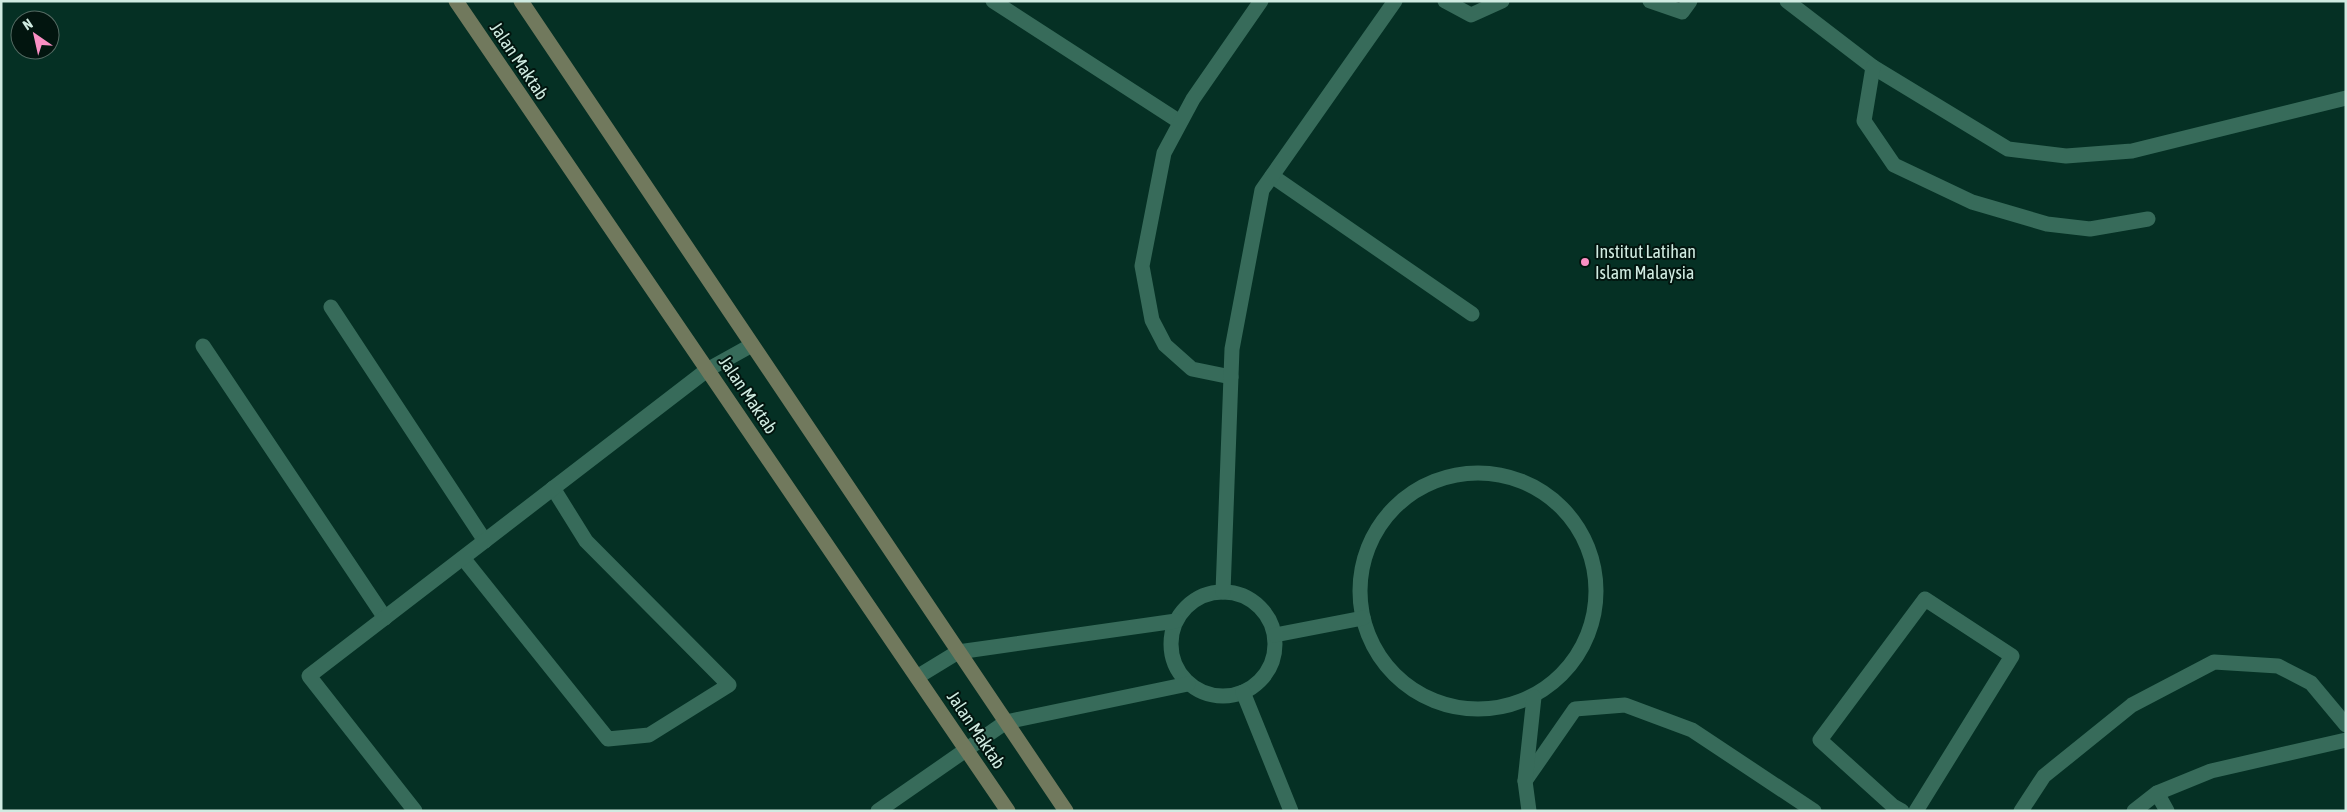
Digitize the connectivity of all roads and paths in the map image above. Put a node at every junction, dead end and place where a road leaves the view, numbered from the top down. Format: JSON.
{"nodes":[{"id":1,"x":456,"y":1,"type":"edge"},
{"id":2,"x":521,"y":1,"type":"edge"},
{"id":3,"x":993,"y":1,"type":"edge"},
{"id":4,"x":1261,"y":1,"type":"edge"},
{"id":5,"x":1395,"y":1,"type":"edge"},
{"id":6,"x":1446,"y":1,"type":"edge"},
{"id":7,"x":1502,"y":1,"type":"edge"},
{"id":8,"x":1650,"y":1,"type":"edge"},
{"id":9,"x":1690,"y":1,"type":"edge"},
{"id":10,"x":1787,"y":1,"type":"edge"},
{"id":11,"x":1873,"y":67,"type":"junction"},
{"id":12,"x":2346,"y":98,"type":"edge"},
{"id":13,"x":1180,"y":122,"type":"junction"},
{"id":14,"x":1272,"y":176,"type":"junction"},
{"id":15,"x":2148,"y":219,"type":"dead end"},
{"id":16,"x":331,"y":307,"type":"dead end"},
{"id":17,"x":1472,"y":314,"type":"dead end"},
{"id":18,"x":752,"y":345,"type":"junction"},
{"id":19,"x":203,"y":346,"type":"dead end"},
{"id":20,"x":707,"y":370,"type":"junction"},
{"id":21,"x":1231,"y":377,"type":"junction"},
{"id":22,"x":553,"y":488,"type":"junction"},
{"id":23,"x":485,"y":541,"type":"junction"},
{"id":24,"x":463,"y":558,"type":"junction"},
{"id":25,"x":1223,"y":592,"type":"junction"},
{"id":26,"x":385,"y":618,"type":"junction"},
{"id":27,"x":1363,"y":618,"type":"junction"},
{"id":28,"x":1176,"y":621,"type":"junction"},
{"id":29,"x":1275,"y":635,"type":"junction"},
{"id":30,"x":958,"y":652,"type":"junction"},
{"id":31,"x":917,"y":677,"type":"junction"},
{"id":32,"x":1188,"y":684,"type":"junction"},
{"id":33,"x":1243,"y":692,"type":"junction"},
{"id":34,"x":1534,"y":697,"type":"junction"},
{"id":35,"x":1006,"y":722,"type":"junction"},
{"id":36,"x":2346,"y":725,"type":"edge"},
{"id":37,"x":2346,"y":740,"type":"edge"},
{"id":38,"x":967,"y":750,"type":"junction"},
{"id":39,"x":1525,"y":781,"type":"junction"},
{"id":40,"x":2157,"y":793,"type":"junction"},
{"id":41,"x":415,"y":811,"type":"edge"},
{"id":42,"x":878,"y":811,"type":"edge"},
{"id":43,"x":1008,"y":811,"type":"edge"},
{"id":44,"x":1066,"y":811,"type":"edge"},
{"id":45,"x":1291,"y":811,"type":"edge"},
{"id":46,"x":1529,"y":811,"type":"edge"},
{"id":47,"x":1814,"y":811,"type":"edge"},
{"id":48,"x":1902,"y":811,"type":"edge"},
{"id":49,"x":1916,"y":811,"type":"edge"},
{"id":50,"x":2021,"y":811,"type":"edge"},
{"id":51,"x":2134,"y":811,"type":"edge"},
{"id":52,"x":2167,"y":811,"type":"edge"}],
"edges":[{"from":1,"to":20,"type":"street","name":"Jalan Maktab"},
{"from":2,"to":18,"type":"street","name":"Jalan Maktab"},
{"from":3,"to":13,"type":"street"},
{"from":4,"to":13,"type":"street"},
{"from":5,"to":14,"type":"street"},
{"from":6,"to":7,"type":"street"},
{"from":8,"to":9,"type":"street"},
{"from":10,"to":11,"type":"street"},
{"from":11,"to":12,"type":"street"},
{"from":11,"to":15,"type":"street"},
{"from":13,"to":21,"type":"street"},
{"from":14,"to":17,"type":"street"},
{"from":14,"to":21,"type":"street"},
{"from":16,"to":23,"type":"street"},
{"from":18,"to":20,"type":"street"},
{"from":18,"to":30,"type":"street","name":"Jalan Maktab"},
{"from":19,"to":26,"type":"street"},
{"from":20,"to":22,"type":"street"},
{"from":20,"to":31,"type":"street","name":"Jalan Maktab"},
{"from":21,"to":25,"type":"street"},
{"from":22,"to":23,"type":"street"},
{"from":22,"to":24,"type":"street"},
{"from":23,"to":24,"type":"street"},
{"from":24,"to":26,"type":"street"},
{"from":25,"to":28,"type":"street"},
{"from":25,"to":29,"type":"street"},
{"from":26,"to":41,"type":"street"},
{"from":27,"to":29,"type":"street"},
{"from":27,"to":34,"type":"street"},
{"from":27,"to":34,"type":"street"},
{"from":28,"to":30,"type":"street"},
{"from":28,"to":32,"type":"street"},
{"from":29,"to":33,"type":"street"},
{"from":30,"to":31,"type":"street"},
{"from":30,"to":35,"type":"street","name":"Jalan Maktab"},
{"from":31,"to":38,"type":"street","name":"Jalan Maktab"},
{"from":32,"to":33,"type":"street"},
{"from":32,"to":35,"type":"street"},
{"from":33,"to":45,"type":"street"},
{"from":34,"to":39,"type":"street"},
{"from":35,"to":38,"type":"street"},
{"from":35,"to":44,"type":"street","name":"Jalan Maktab"},
{"from":36,"to":50,"type":"street"},
{"from":37,"to":40,"type":"street"},
{"from":38,"to":42,"type":"street"},
{"from":38,"to":43,"type":"street","name":"Jalan Maktab"},
{"from":39,"to":46,"type":"street"},
{"from":39,"to":47,"type":"street"},
{"from":40,"to":51,"type":"street"},
{"from":40,"to":52,"type":"street"},
{"from":48,"to":49,"type":"street"}]}
